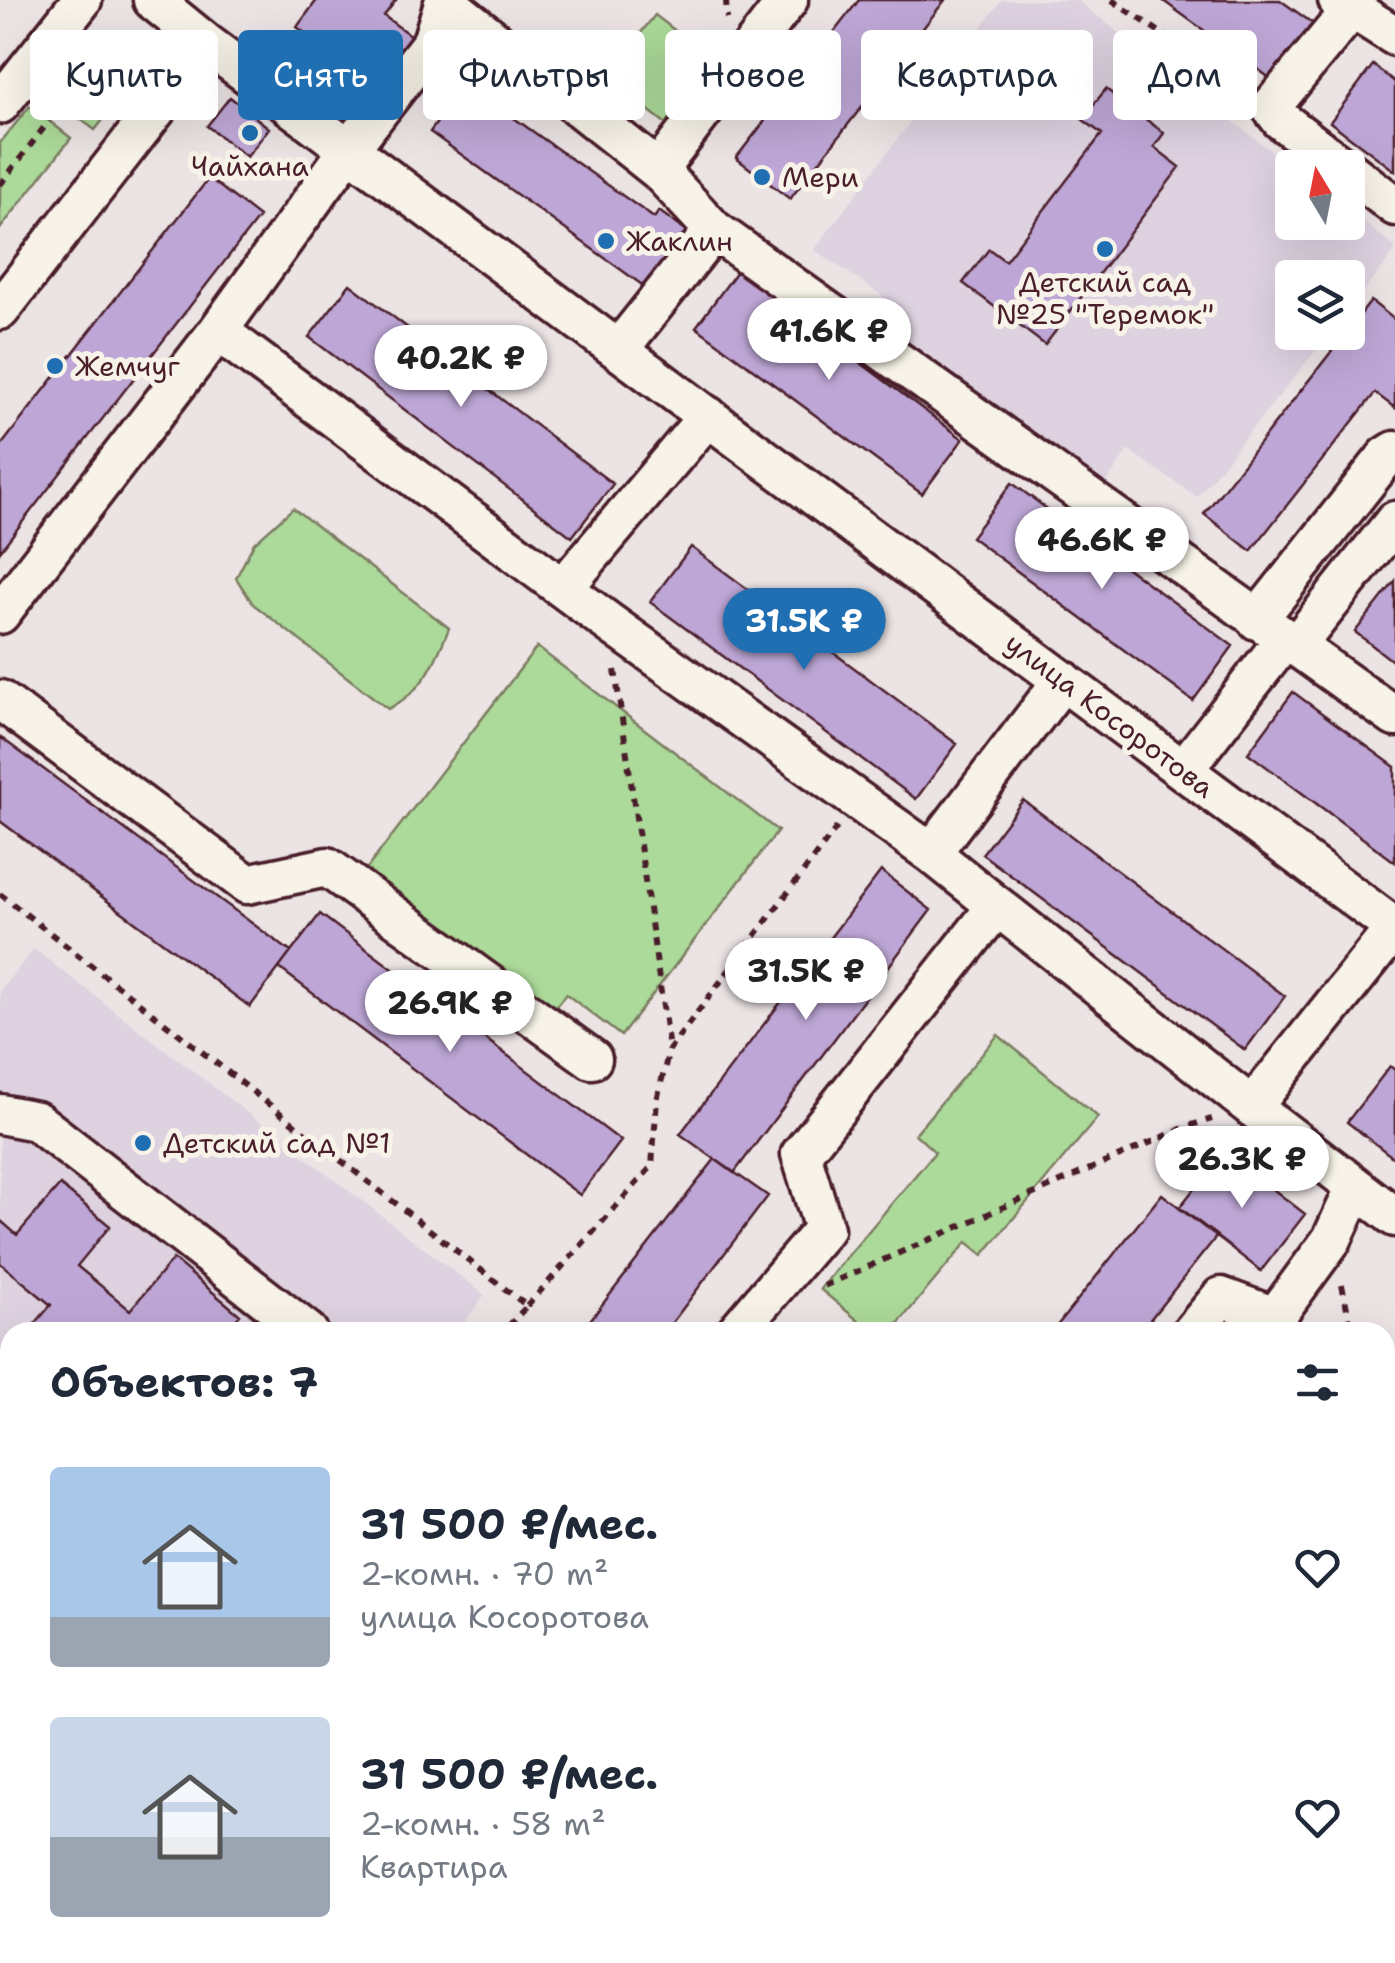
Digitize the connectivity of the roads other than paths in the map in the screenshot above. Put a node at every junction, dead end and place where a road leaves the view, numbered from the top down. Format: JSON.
{"nodes":[{"id":1,"x":82,"y":0,"type":"edge"},
{"id":2,"x":154,"y":0,"type":"edge"},
{"id":3,"x":445,"y":0,"type":"edge"},
{"id":4,"x":788,"y":0,"type":"edge"},
{"id":5,"x":1347,"y":3,"type":"edge"},
{"id":6,"x":190,"y":30,"type":"edge"},
{"id":7,"x":1395,"y":36,"type":"edge"},
{"id":8,"x":218,"y":52,"type":"edge"},
{"id":9,"x":0,"y":104,"type":"edge"},
{"id":10,"x":148,"y":120,"type":"edge"},
{"id":11,"x":350,"y":148,"type":"junction"},
{"id":12,"x":1321,"y":150,"type":"edge"},
{"id":13,"x":658,"y":170,"type":"junction"},
{"id":14,"x":1365,"y":183,"type":"edge"},
{"id":15,"x":1395,"y":206,"type":"edge"},
{"id":16,"x":714,"y":230,"type":"junction"},
{"id":17,"x":0,"y":310,"type":"edge"},
{"id":18,"x":218,"y":331,"type":"junction"},
{"id":19,"x":620,"y":349,"type":"junction"},
{"id":20,"x":708,"y":416,"type":"junction"},
{"id":21,"x":1395,"y":452,"type":"edge"},
{"id":22,"x":1395,"y":522,"type":"edge"},
{"id":23,"x":564,"y":587,"type":"junction"},
{"id":24,"x":0,"y":614,"type":"edge"},
{"id":25,"x":1279,"y":635,"type":"junction"},
{"id":26,"x":1062,"y":680,"type":"junction"},
{"id":27,"x":0,"y":700,"type":"edge"},
{"id":28,"x":1395,"y":716,"type":"edge"},
{"id":29,"x":1184,"y":769,"type":"junction"},
{"id":30,"x":931,"y":853,"type":"junction"},
{"id":31,"x":997,"y":906,"type":"junction"},
{"id":32,"x":1395,"y":928,"type":"edge"},
{"id":33,"x":592,"y":1059,"type":"dead end"},
{"id":34,"x":1252,"y":1107,"type":"junction"},
{"id":35,"x":0,"y":1114,"type":"edge"},
{"id":36,"x":1356,"y":1187,"type":"junction"},
{"id":37,"x":1395,"y":1216,"type":"edge"},
{"id":38,"x":295,"y":1322,"type":"edge"},
{"id":39,"x":745,"y":1322,"type":"edge"},
{"id":40,"x":1201,"y":1322,"type":"edge"}],
"edges":[{"from":1,"to":9,"type":"street"},
{"from":2,"to":6,"type":"street","name":"улица Косоротова"},
{"from":3,"to":11,"type":"street"},
{"from":3,"to":13,"type":"street"},
{"from":4,"to":13,"type":"street"},
{"from":5,"to":7,"type":"street"},
{"from":5,"to":12,"type":"street"},
{"from":8,"to":11,"type":"street","name":"улица Косоротова"},
{"from":10,"to":17,"type":"street"},
{"from":11,"to":18,"type":"street"},
{"from":11,"to":19,"type":"street","name":"улица Косоротова"},
{"from":13,"to":16,"type":"street"},
{"from":14,"to":15,"type":"street"},
{"from":16,"to":19,"type":"street"},
{"from":16,"to":25,"type":"street"},
{"from":18,"to":23,"type":"street"},
{"from":18,"to":24,"type":"street"},
{"from":19,"to":20,"type":"street","name":"улица Косоротова"},
{"from":20,"to":23,"type":"street"},
{"from":20,"to":26,"type":"street","name":"улица Косоротова"},
{"from":21,"to":25,"type":"street"},
{"from":22,"to":25,"type":"street"},
{"from":23,"to":30,"type":"street"},
{"from":25,"to":28,"type":"street"},
{"from":25,"to":29,"type":"street"},
{"from":26,"to":29,"type":"street","name":"улица Косоротова"},
{"from":26,"to":30,"type":"street"},
{"from":27,"to":33,"type":"street"},
{"from":29,"to":32,"type":"street","name":"улица Косоротова"},
{"from":30,"to":31,"type":"street"},
{"from":31,"to":34,"type":"street"},
{"from":31,"to":39,"type":"street"},
{"from":32,"to":34,"type":"street"},
{"from":34,"to":36,"type":"street"},
{"from":35,"to":38,"type":"street"},
{"from":36,"to":37,"type":"street"},
{"from":36,"to":40,"type":"street"}]}
